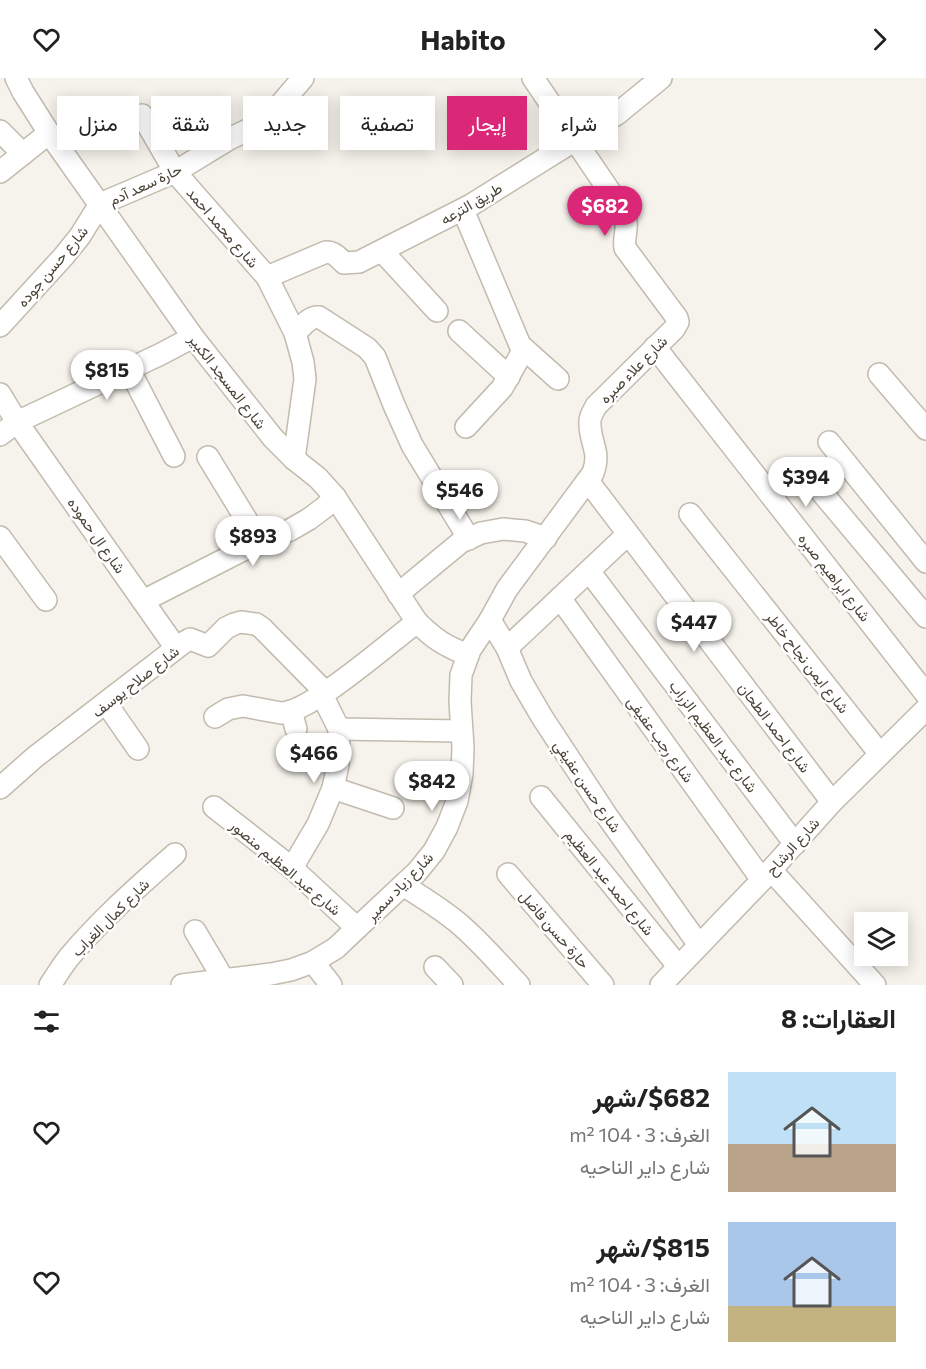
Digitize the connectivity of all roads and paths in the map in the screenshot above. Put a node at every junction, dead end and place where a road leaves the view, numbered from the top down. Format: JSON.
{"nodes":[{"id":1,"x":16,"y":78,"type":"edge"},
{"id":2,"x":303,"y":78,"type":"edge"},
{"id":3,"x":533,"y":78,"type":"edge"},
{"id":4,"x":661,"y":78,"type":"edge"},
{"id":5,"x":545,"y":96,"type":"edge"},
{"id":6,"x":618,"y":113,"type":"edge"},
{"id":7,"x":142,"y":115,"type":"dead end"},
{"id":8,"x":0,"y":131,"type":"edge"},
{"id":9,"x":49,"y":133,"type":"junction"},
{"id":10,"x":559,"y":150,"type":"edge"},
{"id":11,"x":582,"y":150,"type":"edge"},
{"id":12,"x":23,"y":154,"type":"junction"},
{"id":13,"x":0,"y":172,"type":"edge"},
{"id":14,"x":175,"y":172,"type":"junction"},
{"id":15,"x":100,"y":204,"type":"junction"},
{"id":16,"x":463,"y":210,"type":"junction"},
{"id":17,"x":382,"y":251,"type":"junction"},
{"id":18,"x":267,"y":277,"type":"junction"},
{"id":19,"x":437,"y":311,"type":"dead end"},
{"id":20,"x":0,"y":326,"type":"edge"},
{"id":21,"x":459,"y":331,"type":"dead end"},
{"id":22,"x":295,"y":333,"type":"junction"},
{"id":23,"x":193,"y":337,"type":"junction"},
{"id":24,"x":656,"y":347,"type":"junction"},
{"id":25,"x":524,"y":349,"type":"junction"},
{"id":26,"x":129,"y":369,"type":"junction"},
{"id":27,"x":879,"y":374,"type":"dead end"},
{"id":28,"x":508,"y":377,"type":"junction"},
{"id":29,"x":558,"y":379,"type":"dead end"},
{"id":30,"x":0,"y":394,"type":"edge"},
{"id":31,"x":17,"y":422,"type":"junction"},
{"id":32,"x":466,"y":428,"type":"dead end"},
{"id":33,"x":926,"y":429,"type":"edge"},
{"id":34,"x":0,"y":435,"type":"edge"},
{"id":35,"x":829,"y":442,"type":"dead end"},
{"id":36,"x":174,"y":456,"type":"dead end"},
{"id":37,"x":208,"y":457,"type":"dead end"},
{"id":38,"x":294,"y":459,"type":"junction"},
{"id":39,"x":808,"y":476,"type":"dead end"},
{"id":40,"x":588,"y":481,"type":"junction"},
{"id":41,"x":335,"y":496,"type":"junction"},
{"id":42,"x":690,"y":514,"type":"dead end"},
{"id":43,"x":628,"y":534,"type":"junction"},
{"id":44,"x":469,"y":538,"type":"junction"},
{"id":45,"x":546,"y":538,"type":"junction"},
{"id":46,"x":260,"y":542,"type":"junction"},
{"id":47,"x":2,"y":545,"type":"edge"},
{"id":48,"x":926,"y":562,"type":"edge"},
{"id":49,"x":589,"y":571,"type":"junction"},
{"id":50,"x":398,"y":594,"type":"junction"},
{"id":51,"x":560,"y":598,"type":"junction"},
{"id":52,"x":46,"y":600,"type":"dead end"},
{"id":53,"x":143,"y":602,"type":"junction"},
{"id":54,"x":926,"y":617,"type":"edge"},
{"id":55,"x":490,"y":620,"type":"junction"},
{"id":56,"x":417,"y":622,"type":"junction"},
{"id":57,"x":176,"y":648,"type":"junction"},
{"id":58,"x":507,"y":648,"type":"junction"},
{"id":59,"x":468,"y":655,"type":"junction"},
{"id":60,"x":324,"y":694,"type":"junction"},
{"id":61,"x":926,"y":694,"type":"edge"},
{"id":62,"x":106,"y":703,"type":"junction"},
{"id":63,"x":926,"y":709,"type":"edge"},
{"id":64,"x":215,"y":717,"type":"dead end"},
{"id":65,"x":339,"y":729,"type":"junction"},
{"id":66,"x":461,"y":731,"type":"junction"},
{"id":67,"x":138,"y":749,"type":"dead end"},
{"id":68,"x":880,"y":754,"type":"junction"},
{"id":69,"x":0,"y":788,"type":"edge"},
{"id":70,"x":333,"y":788,"type":"junction"},
{"id":71,"x":541,"y":797,"type":"dead end"},
{"id":72,"x":832,"y":802,"type":"junction"},
{"id":73,"x":214,"y":807,"type":"dead end"},
{"id":74,"x":393,"y":808,"type":"dead end"},
{"id":75,"x":795,"y":844,"type":"junction"},
{"id":76,"x":175,"y":854,"type":"dead end"},
{"id":77,"x":292,"y":868,"type":"junction"},
{"id":78,"x":508,"y":874,"type":"dead end"},
{"id":79,"x":767,"y":875,"type":"junction"},
{"id":80,"x":403,"y":885,"type":"junction"},
{"id":81,"x":357,"y":928,"type":"junction"},
{"id":82,"x":195,"y":931,"type":"dead end"},
{"id":83,"x":699,"y":945,"type":"junction"},
{"id":84,"x":313,"y":962,"type":"junction"},
{"id":85,"x":678,"y":966,"type":"junction"},
{"id":86,"x":435,"y":967,"type":"dead end"},
{"id":87,"x":229,"y":981,"type":"edge"},
{"id":88,"x":50,"y":985,"type":"edge"},
{"id":89,"x":182,"y":985,"type":"edge"},
{"id":90,"x":331,"y":985,"type":"edge"},
{"id":91,"x":452,"y":985,"type":"edge"},
{"id":92,"x":519,"y":985,"type":"edge"},
{"id":93,"x":603,"y":985,"type":"edge"},
{"id":94,"x":661,"y":985,"type":"edge"},
{"id":95,"x":875,"y":985,"type":"edge"}],
"edges":[{"from":1,"to":9,"type":"street","name":"شارع المسجد الكبير"},
{"from":2,"to":14,"type":"street","name":"حارة سعد آدم"},
{"from":3,"to":5,"type":"street"},
{"from":4,"to":6,"type":"street","name":"طريق الترعه"},
{"from":7,"to":14,"type":"street","name":"شارع محمد احمد"},
{"from":8,"to":12,"type":"street"},
{"from":9,"to":12,"type":"street"},
{"from":9,"to":15,"type":"street","name":"شارع المسجد الكبير"},
{"from":10,"to":16,"type":"street","name":"طريق الترعه"},
{"from":11,"to":24,"type":"street","name":"شارع علاء صبره"},
{"from":12,"to":13,"type":"street"},
{"from":14,"to":15,"type":"street","name":"حارة سعد آدم"},
{"from":14,"to":18,"type":"street","name":"شارع محمد احمد"},
{"from":15,"to":20,"type":"street","name":"شارع حسن جوده"},
{"from":15,"to":23,"type":"street","name":"شارع المسجد الكبير"},
{"from":16,"to":17,"type":"street","name":"طريق الترعه"},
{"from":16,"to":25,"type":"street"},
{"from":17,"to":18,"type":"street","name":"طريق الترعه"},
{"from":17,"to":19,"type":"street"},
{"from":18,"to":22,"type":"street","name":"شارع محمد احمد"},
{"from":21,"to":28,"type":"street"},
{"from":22,"to":38,"type":"street","name":"شارع محمد احمد"},
{"from":22,"to":44,"type":"street"},
{"from":23,"to":26,"type":"street"},
{"from":23,"to":38,"type":"street","name":"شارع المسجد الكبير"},
{"from":24,"to":40,"type":"street","name":"شارع علاء صبره"},
{"from":24,"to":61,"type":"street","name":"شارع ابراهيم صبره"},
{"from":25,"to":28,"type":"street"},
{"from":25,"to":29,"type":"street"},
{"from":26,"to":31,"type":"street"},
{"from":26,"to":36,"type":"street"},
{"from":27,"to":33,"type":"street"},
{"from":28,"to":32,"type":"street"},
{"from":30,"to":31,"type":"street","name":"شارع ال حموده"},
{"from":31,"to":34,"type":"street"},
{"from":31,"to":53,"type":"street","name":"شارع ال حموده"},
{"from":35,"to":48,"type":"street"},
{"from":37,"to":46,"type":"street"},
{"from":38,"to":41,"type":"street","name":"شارع المسجد الكبير"},
{"from":39,"to":54,"type":"street"},
{"from":40,"to":43,"type":"street","name":"شارع احمد الطحان"},
{"from":40,"to":45,"type":"street","name":"شارع علاء صبره"},
{"from":41,"to":46,"type":"street"},
{"from":41,"to":50,"type":"street","name":"شارع المسجد الكبير"},
{"from":42,"to":68,"type":"street","name":"شارع ايمن نجاح خاطر"},
{"from":43,"to":49,"type":"street"},
{"from":43,"to":72,"type":"street","name":"شارع احمد الطحان"},
{"from":44,"to":45,"type":"street"},
{"from":44,"to":50,"type":"street"},
{"from":45,"to":55,"type":"street","name":"شارع زياد سمير"},
{"from":46,"to":53,"type":"street"},
{"from":47,"to":52,"type":"street"},
{"from":49,"to":51,"type":"street"},
{"from":49,"to":75,"type":"street","name":"شارع عبد العظيم الزراب"},
{"from":50,"to":56,"type":"street","name":"شارع المسجد الكبير"},
{"from":51,"to":58,"type":"street"},
{"from":51,"to":79,"type":"street","name":"شارع رجب عفيفى"},
{"from":53,"to":57,"type":"street","name":"شارع ال حموده"},
{"from":55,"to":58,"type":"street","name":"شارع حسن عفيفي"},
{"from":55,"to":59,"type":"street","name":"شارع زياد سمير"},
{"from":56,"to":59,"type":"street","name":"شارع المسجد الكبير"},
{"from":56,"to":60,"type":"street"},
{"from":57,"to":60,"type":"street","name":"شارع صلاح يوسف"},
{"from":57,"to":62,"type":"street","name":"شارع صلاح يوسف"},
{"from":58,"to":83,"type":"street","name":"شارع حسن عفيفي"},
{"from":59,"to":66,"type":"street","name":"شارع زياد سمير"},
{"from":60,"to":64,"type":"street"},
{"from":60,"to":65,"type":"street"},
{"from":62,"to":67,"type":"street"},
{"from":62,"to":69,"type":"street","name":"شارع صلاح يوسف"},
{"from":63,"to":68,"type":"street","name":"شارع الرشاح"},
{"from":65,"to":66,"type":"street"},
{"from":65,"to":70,"type":"street"},
{"from":66,"to":80,"type":"street","name":"شارع زياد سمير"},
{"from":68,"to":72,"type":"street","name":"شارع الرشاح"},
{"from":70,"to":74,"type":"street"},
{"from":70,"to":77,"type":"street"},
{"from":71,"to":85,"type":"street","name":"شارع احمد عبد العظيم"},
{"from":72,"to":75,"type":"street","name":"شارع الرشاح"},
{"from":73,"to":77,"type":"street","name":"شارع عبد العظيم منصور"},
{"from":75,"to":79,"type":"street","name":"شارع الرشاح"},
{"from":76,"to":88,"type":"street","name":"شارع كمال الغراب"},
{"from":77,"to":81,"type":"street","name":"شارع عبد العظيم منصور"},
{"from":78,"to":93,"type":"street","name":"حارة حسن فاضل"},
{"from":79,"to":83,"type":"street","name":"شارع الرشاح"},
{"from":79,"to":95,"type":"street","name":"شارع رجب عفيفى"},
{"from":80,"to":81,"type":"street","name":"شارع زياد سمير"},
{"from":80,"to":92,"type":"street"},
{"from":81,"to":84,"type":"street","name":"شارع زياد سمير"},
{"from":82,"to":87,"type":"street"},
{"from":83,"to":85,"type":"street","name":"شارع الرشاح"},
{"from":84,"to":87,"type":"street","name":"شارع زياد سمير"},
{"from":84,"to":90,"type":"street"},
{"from":85,"to":94,"type":"street","name":"شارع الرشاح"},
{"from":86,"to":91,"type":"street"},
{"from":87,"to":89,"type":"street","name":"شارع زياد سمير"}]}
